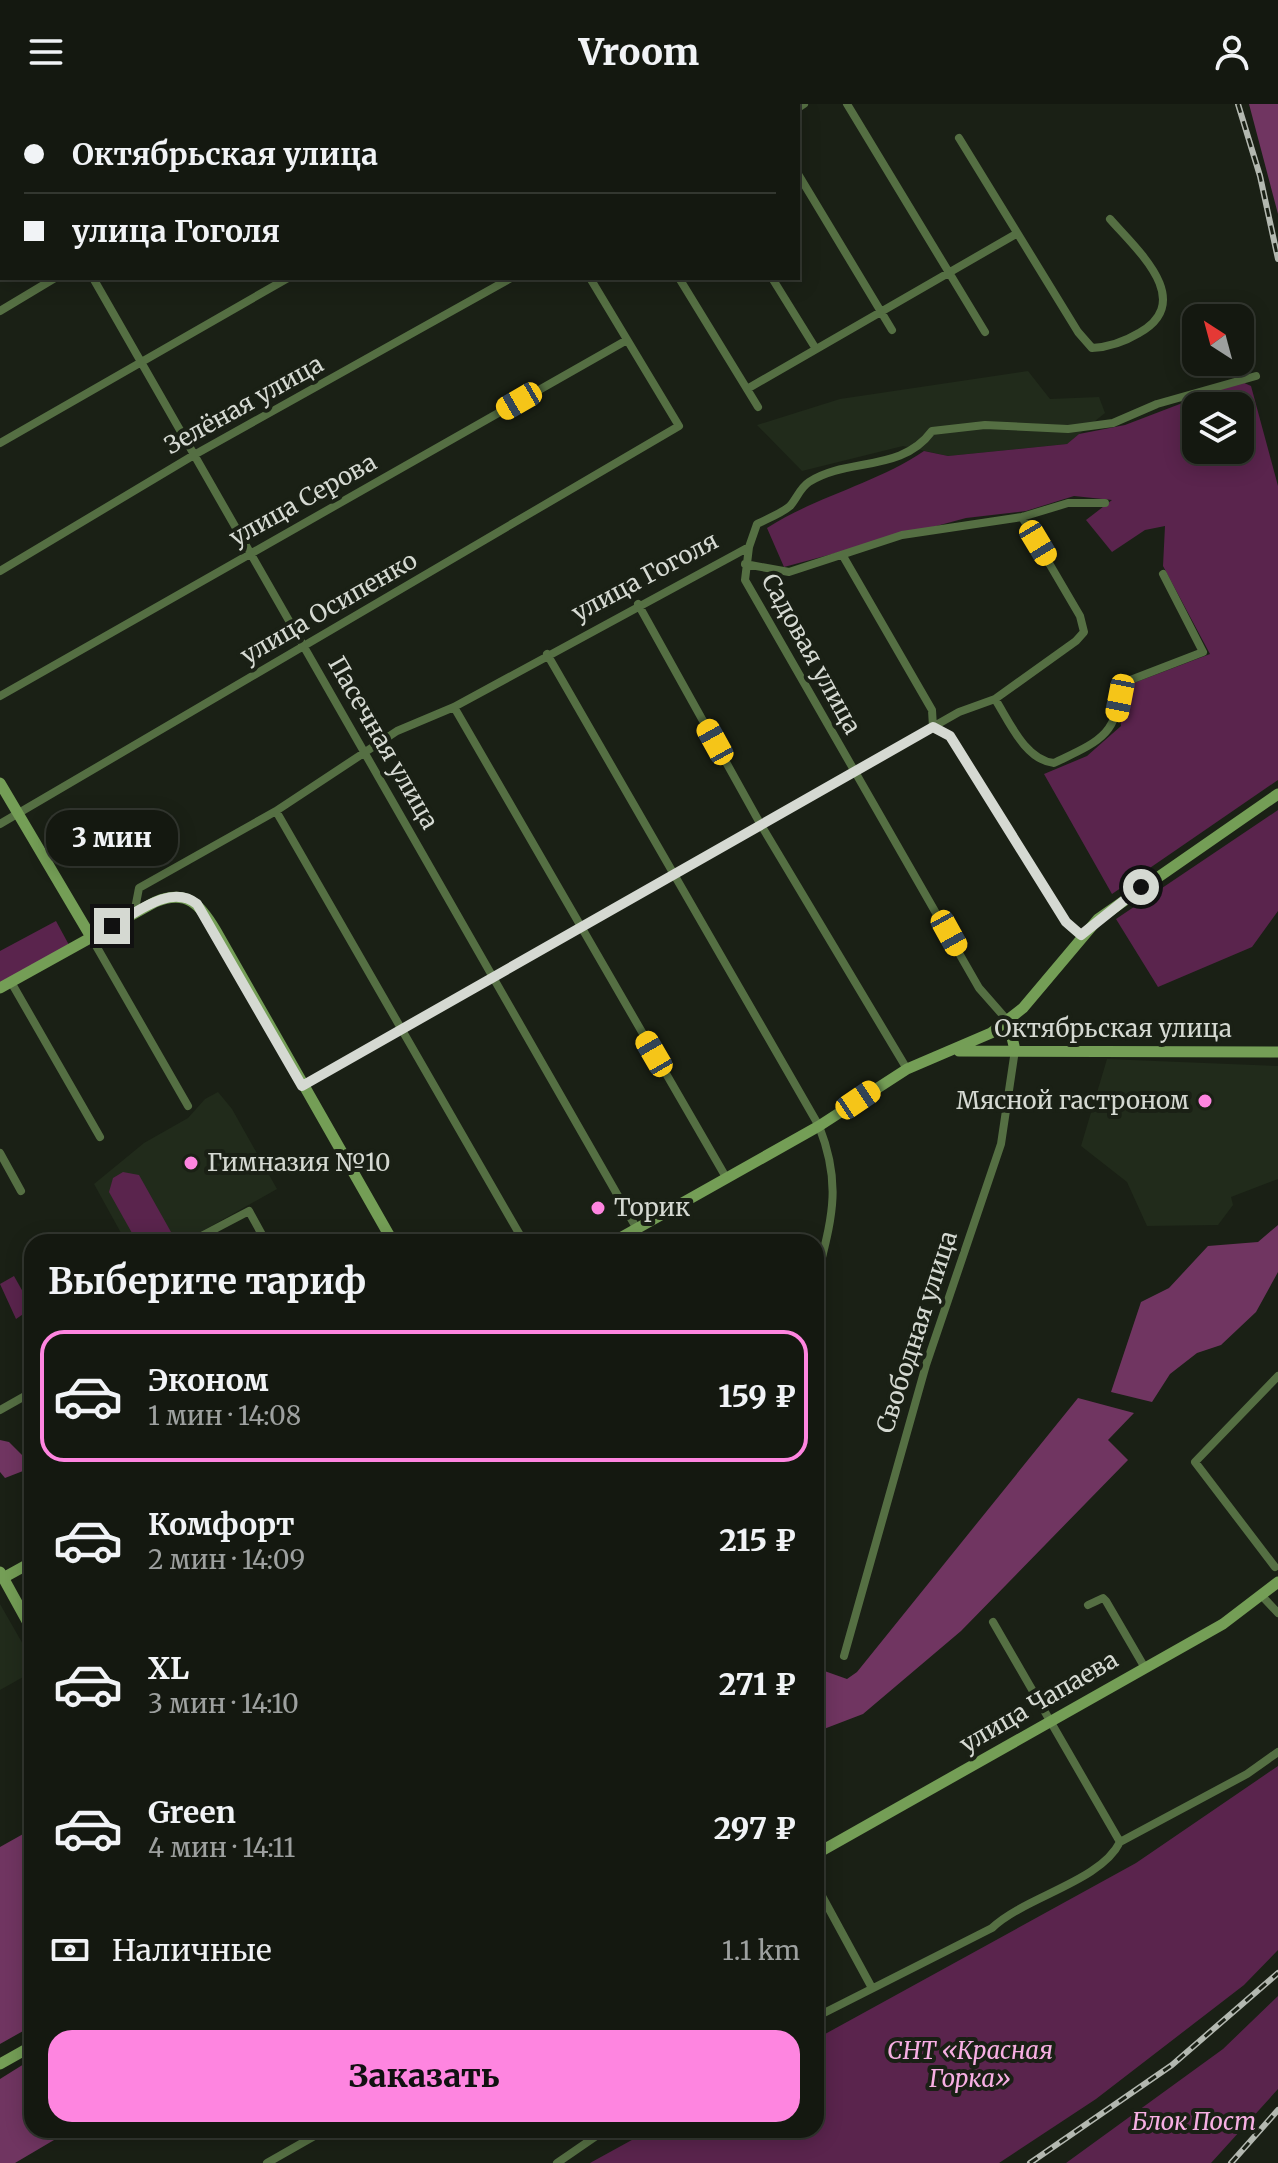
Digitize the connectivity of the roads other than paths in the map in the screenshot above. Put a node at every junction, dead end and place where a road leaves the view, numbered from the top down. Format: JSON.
{"nodes":[{"id":1,"x":847,"y":104,"type":"edge"},
{"id":2,"x":959,"y":138,"type":"dead end"},
{"id":3,"x":800,"y":177,"type":"edge"},
{"id":4,"x":1110,"y":219,"type":"dead end"},
{"id":5,"x":1016,"y":234,"type":"junction"},
{"id":6,"x":950,"y":272,"type":"junction"},
{"id":7,"x":52,"y":280,"type":"edge"},
{"id":8,"x":94,"y":280,"type":"edge"},
{"id":9,"x":285,"y":280,"type":"edge"},
{"id":10,"x":507,"y":280,"type":"edge"},
{"id":11,"x":591,"y":280,"type":"edge"},
{"id":12,"x":680,"y":280,"type":"edge"},
{"id":13,"x":773,"y":280,"type":"edge"},
{"id":14,"x":0,"y":311,"type":"edge"},
{"id":15,"x":883,"y":311,"type":"junction"},
{"id":16,"x":892,"y":330,"type":"dead end"},
{"id":17,"x":985,"y":332,"type":"dead end"},
{"id":18,"x":627,"y":340,"type":"junction"},
{"id":19,"x":816,"y":349,"type":"junction"},
{"id":20,"x":142,"y":363,"type":"junction"},
{"id":21,"x":1256,"y":376,"type":"dead end"},
{"id":22,"x":747,"y":389,"type":"junction"},
{"id":23,"x":758,"y":407,"type":"dead end"},
{"id":24,"x":0,"y":443,"type":"edge"},
{"id":25,"x":194,"y":455,"type":"junction"},
{"id":26,"x":1105,"y":503,"type":"dead end"},
{"id":27,"x":1022,"y":517,"type":"junction"},
{"id":28,"x":749,"y":547,"type":"junction"},
{"id":29,"x":250,"y":553,"type":"junction"},
{"id":30,"x":843,"y":556,"type":"junction"},
{"id":31,"x":745,"y":564,"type":"junction"},
{"id":32,"x":0,"y":571,"type":"edge"},
{"id":33,"x":1163,"y":574,"type":"dead end"},
{"id":34,"x":638,"y":604,"type":"junction"},
{"id":35,"x":304,"y":646,"type":"junction"},
{"id":36,"x":547,"y":654,"type":"junction"},
{"id":37,"x":0,"y":696,"type":"edge"},
{"id":38,"x":995,"y":699,"type":"junction"},
{"id":39,"x":454,"y":707,"type":"junction"},
{"id":40,"x":933,"y":727,"type":"junction"},
{"id":41,"x":364,"y":752,"type":"junction"},
{"id":42,"x":853,"y":773,"type":"junction"},
{"id":43,"x":0,"y":783,"type":"edge"},
{"id":44,"x":1278,"y":794,"type":"edge"},
{"id":45,"x":276,"y":811,"type":"junction"},
{"id":46,"x":18,"y":814,"type":"junction"},
{"id":47,"x":0,"y":824,"type":"edge"},
{"id":48,"x":761,"y":825,"type":"junction"},
{"id":49,"x":672,"y":876,"type":"junction"},
{"id":50,"x":134,"y":915,"type":"junction"},
{"id":51,"x":581,"y":929,"type":"junction"},
{"id":52,"x":1081,"y":935,"type":"junction"},
{"id":53,"x":91,"y":937,"type":"junction"},
{"id":54,"x":494,"y":979,"type":"junction"},
{"id":55,"x":6,"y":985,"type":"edge"},
{"id":56,"x":1008,"y":1021,"type":"junction"},
{"id":57,"x":401,"y":1032,"type":"junction"},
{"id":58,"x":1015,"y":1050,"type":"junction"},
{"id":59,"x":947,"y":1052,"type":"junction"},
{"id":60,"x":1278,"y":1052,"type":"edge"},
{"id":61,"x":907,"y":1069,"type":"junction"},
{"id":62,"x":302,"y":1086,"type":"junction"},
{"id":63,"x":188,"y":1106,"type":"dead end"},
{"id":64,"x":819,"y":1126,"type":"junction"},
{"id":65,"x":100,"y":1137,"type":"dead end"},
{"id":66,"x":0,"y":1153,"type":"edge"},
{"id":67,"x":727,"y":1179,"type":"junction"},
{"id":68,"x":21,"y":1191,"type":"dead end"},
{"id":69,"x":637,"y":1229,"type":"junction"},
{"id":70,"x":205,"y":1234,"type":"edge"},
{"id":71,"x":262,"y":1234,"type":"edge"},
{"id":72,"x":388,"y":1234,"type":"edge"},
{"id":73,"x":519,"y":1234,"type":"edge"},
{"id":74,"x":628,"y":1234,"type":"edge"},
{"id":75,"x":824,"y":1249,"type":"edge"},
{"id":76,"x":1278,"y":1376,"type":"edge"},
{"id":77,"x":24,"y":1396,"type":"edge"},
{"id":78,"x":0,"y":1410,"type":"edge"},
{"id":79,"x":24,"y":1565,"type":"edge"},
{"id":80,"x":1275,"y":1567,"type":"dead end"},
{"id":81,"x":2,"y":1575,"type":"edge"},
{"id":82,"x":1278,"y":1582,"type":"edge"},
{"id":83,"x":1262,"y":1596,"type":"junction"},
{"id":84,"x":1088,"y":1605,"type":"dead end"},
{"id":85,"x":1278,"y":1613,"type":"edge"},
{"id":86,"x":24,"y":1615,"type":"edge"},
{"id":87,"x":993,"y":1622,"type":"dead end"},
{"id":88,"x":844,"y":1656,"type":"dead end"},
{"id":89,"x":1145,"y":1668,"type":"junction"},
{"id":90,"x":1049,"y":1722,"type":"junction"},
{"id":91,"x":1278,"y":1752,"type":"edge"},
{"id":92,"x":1120,"y":1842,"type":"junction"},
{"id":93,"x":824,"y":1849,"type":"edge"},
{"id":94,"x":824,"y":1900,"type":"edge"},
{"id":95,"x":872,"y":1988,"type":"junction"},
{"id":96,"x":824,"y":2013,"type":"edge"},
{"id":97,"x":24,"y":2050,"type":"edge"},
{"id":98,"x":0,"y":2064,"type":"edge"},
{"id":99,"x":311,"y":2138,"type":"edge"},
{"id":100,"x":593,"y":2138,"type":"edge"},
{"id":101,"x":267,"y":2163,"type":"edge"},
{"id":102,"x":557,"y":2163,"type":"edge"}],
"edges":[{"from":1,"to":6,"type":"street"},
{"from":2,"to":5,"type":"street"},
{"from":3,"to":15,"type":"street"},
{"from":4,"to":5,"type":"street"},
{"from":5,"to":6,"type":"street"},
{"from":6,"to":15,"type":"street"},
{"from":6,"to":17,"type":"street"},
{"from":7,"to":14,"type":"street"},
{"from":8,"to":20,"type":"street","name":"Пасечная улица"},
{"from":9,"to":20,"type":"street"},
{"from":10,"to":25,"type":"street","name":"Зелёная улица"},
{"from":11,"to":18,"type":"street"},
{"from":12,"to":22,"type":"street"},
{"from":13,"to":19,"type":"street"},
{"from":15,"to":16,"type":"street"},
{"from":15,"to":19,"type":"street"},
{"from":18,"to":29,"type":"street","name":"улица Серова"},
{"from":18,"to":35,"type":"street","name":"улица Осипенко"},
{"from":19,"to":22,"type":"street"},
{"from":20,"to":24,"type":"street"},
{"from":20,"to":25,"type":"street","name":"Пасечная улица"},
{"from":21,"to":28,"type":"street","name":"улица Гоголя"},
{"from":22,"to":23,"type":"street"},
{"from":25,"to":29,"type":"street","name":"Пасечная улица"},
{"from":25,"to":32,"type":"street","name":"Зелёная улица"},
{"from":26,"to":27,"type":"street"},
{"from":27,"to":30,"type":"street"},
{"from":27,"to":38,"type":"street"},
{"from":28,"to":31,"type":"street","name":"Садовая улица"},
{"from":28,"to":34,"type":"street","name":"улица Гоголя"},
{"from":29,"to":35,"type":"street","name":"Пасечная улица"},
{"from":29,"to":37,"type":"street","name":"улица Серова"},
{"from":30,"to":31,"type":"street"},
{"from":30,"to":40,"type":"street"},
{"from":31,"to":42,"type":"street","name":"Садовая улица"},
{"from":33,"to":38,"type":"street"},
{"from":34,"to":36,"type":"street","name":"улица Гоголя"},
{"from":34,"to":48,"type":"street"},
{"from":35,"to":41,"type":"street","name":"Пасечная улица"},
{"from":35,"to":46,"type":"street","name":"улица Осипенко"},
{"from":36,"to":39,"type":"street","name":"улица Гоголя"},
{"from":36,"to":49,"type":"street"},
{"from":38,"to":40,"type":"street"},
{"from":39,"to":41,"type":"street","name":"улица Гоголя"},
{"from":39,"to":51,"type":"street"},
{"from":40,"to":42,"type":"street"},
{"from":40,"to":52,"type":"street"},
{"from":41,"to":45,"type":"street","name":"улица Гоголя"},
{"from":41,"to":54,"type":"street","name":"Пасечная улица"},
{"from":42,"to":48,"type":"street"},
{"from":42,"to":56,"type":"street","name":"Садовая улица"},
{"from":43,"to":46,"type":"main road"},
{"from":44,"to":52,"type":"main road","name":"Октябрьская улица"},
{"from":45,"to":50,"type":"street","name":"улица Гоголя"},
{"from":45,"to":57,"type":"street"},
{"from":46,"to":47,"type":"street","name":"улица Осипенко"},
{"from":46,"to":53,"type":"main road"},
{"from":48,"to":49,"type":"street"},
{"from":48,"to":61,"type":"street"},
{"from":49,"to":51,"type":"street"},
{"from":49,"to":64,"type":"street"},
{"from":50,"to":53,"type":"main road"},
{"from":50,"to":62,"type":"main road"},
{"from":51,"to":54,"type":"street"},
{"from":51,"to":67,"type":"street"},
{"from":52,"to":56,"type":"main road","name":"Октябрьская улица"},
{"from":53,"to":55,"type":"main road"},
{"from":53,"to":63,"type":"street"},
{"from":54,"to":57,"type":"street"},
{"from":54,"to":69,"type":"street","name":"Пасечная улица"},
{"from":55,"to":65,"type":"street"},
{"from":56,"to":58,"type":"main road","name":"Свободная улица"},
{"from":56,"to":59,"type":"main road","name":"Октябрьская улица"},
{"from":57,"to":62,"type":"street"},
{"from":57,"to":73,"type":"street"},
{"from":58,"to":59,"type":"main road","name":"Октябрьская улица"},
{"from":58,"to":60,"type":"main road","name":"Октябрьская улица"},
{"from":58,"to":88,"type":"street","name":"Свободная улица"},
{"from":59,"to":61,"type":"main road","name":"Октябрьская улица"},
{"from":61,"to":64,"type":"main road","name":"Октябрьская улица"},
{"from":62,"to":72,"type":"main road"},
{"from":64,"to":67,"type":"main road","name":"Октябрьская улица"},
{"from":64,"to":75,"type":"street"},
{"from":66,"to":68,"type":"street"},
{"from":67,"to":69,"type":"main road","name":"Октябрьская улица"},
{"from":69,"to":74,"type":"main road","name":"Октябрьская улица"},
{"from":70,"to":71,"type":"street"},
{"from":76,"to":80,"type":"street"},
{"from":77,"to":78,"type":"street"},
{"from":79,"to":81,"type":"main road"},
{"from":81,"to":86,"type":"main road"},
{"from":82,"to":83,"type":"main road","name":"улица Чапаева"},
{"from":83,"to":85,"type":"street"},
{"from":83,"to":89,"type":"main road","name":"улица Чапаева"},
{"from":84,"to":89,"type":"street"},
{"from":87,"to":90,"type":"street"},
{"from":89,"to":90,"type":"main road","name":"улица Чапаева"},
{"from":90,"to":92,"type":"street"},
{"from":90,"to":93,"type":"main road","name":"улица Чапаева"},
{"from":91,"to":92,"type":"street"},
{"from":92,"to":95,"type":"street"},
{"from":94,"to":95,"type":"street"},
{"from":95,"to":96,"type":"street"},
{"from":97,"to":98,"type":"main road"},
{"from":99,"to":101,"type":"street"},
{"from":100,"to":102,"type":"street"}]}
